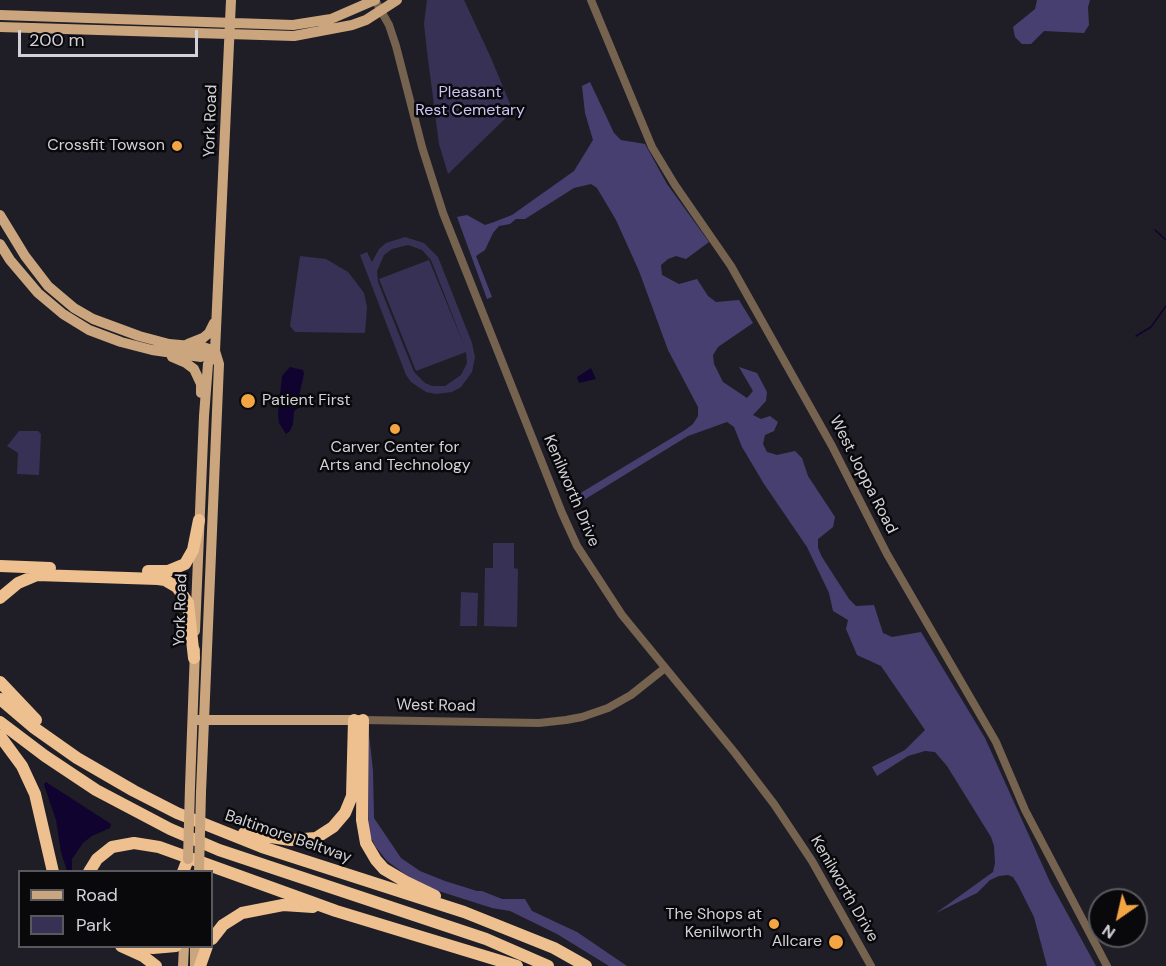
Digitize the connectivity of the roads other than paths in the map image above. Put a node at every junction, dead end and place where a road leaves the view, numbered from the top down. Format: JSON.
{"nodes":[{"id":1,"x":231,"y":0,"type":"edge"},
{"id":2,"x":375,"y":0,"type":"edge"},
{"id":3,"x":397,"y":0,"type":"edge"},
{"id":4,"x":591,"y":0,"type":"edge"},
{"id":5,"x":382,"y":11,"type":"junction"},
{"id":6,"x":0,"y":15,"type":"edge"},
{"id":7,"x":0,"y":27,"type":"edge"},
{"id":8,"x":230,"y":29,"type":"junction"},
{"id":9,"x":0,"y":215,"type":"edge"},
{"id":10,"x":0,"y":244,"type":"edge"},
{"id":11,"x":216,"y":318,"type":"junction"},
{"id":12,"x":121,"y":337,"type":"junction"},
{"id":13,"x":179,"y":345,"type":"junction"},
{"id":14,"x":152,"y":350,"type":"junction"},
{"id":15,"x":215,"y":351,"type":"junction"},
{"id":16,"x":204,"y":416,"type":"junction"},
{"id":17,"x":200,"y":520,"type":"junction"},
{"id":18,"x":0,"y":566,"type":"edge"},
{"id":19,"x":197,"y":588,"type":"junction"},
{"id":20,"x":0,"y":598,"type":"edge"},
{"id":21,"x":207,"y":641,"type":"junction"},
{"id":22,"x":194,"y":658,"type":"junction"},
{"id":23,"x":665,"y":668,"type":"junction"},
{"id":24,"x":0,"y":682,"type":"edge"},
{"id":25,"x":0,"y":699,"type":"edge"},
{"id":26,"x":198,"y":719,"type":"junction"},
{"id":27,"x":358,"y":720,"type":"junction"},
{"id":28,"x":0,"y":722,"type":"edge"},
{"id":29,"x":0,"y":736,"type":"edge"},
{"id":30,"x":134,"y":791,"type":"junction"},
{"id":31,"x":177,"y":813,"type":"junction"},
{"id":32,"x":188,"y":869,"type":"edge"},
{"id":33,"x":53,"y":870,"type":"edge"},
{"id":34,"x":90,"y":870,"type":"edge"},
{"id":35,"x":336,"y":911,"type":"junction"},
{"id":36,"x":213,"y":938,"type":"edge"},
{"id":37,"x":125,"y":948,"type":"edge"},
{"id":38,"x":184,"y":948,"type":"edge"},
{"id":39,"x":195,"y":948,"type":"edge"},
{"id":40,"x":206,"y":948,"type":"edge"},
{"id":41,"x":554,"y":948,"type":"junction"},
{"id":42,"x":156,"y":966,"type":"edge"},
{"id":43,"x":183,"y":966,"type":"edge"},
{"id":44,"x":195,"y":966,"type":"edge"},
{"id":45,"x":200,"y":966,"type":"edge"},
{"id":46,"x":517,"y":966,"type":"edge"},
{"id":47,"x":548,"y":966,"type":"edge"},
{"id":48,"x":586,"y":966,"type":"edge"},
{"id":49,"x":871,"y":966,"type":"edge"},
{"id":50,"x":1107,"y":966,"type":"edge"}],
"edges":[{"from":1,"to":8,"type":"main road","name":"York Road"},
{"from":2,"to":5,"type":"street","name":"Kenilworth Drive"},
{"from":2,"to":8,"type":"main road"},
{"from":3,"to":5,"type":"main road"},
{"from":4,"to":50,"type":"street","name":"West Joppa Road"},
{"from":5,"to":8,"type":"main road"},
{"from":5,"to":23,"type":"street","name":"Kenilworth Drive"},
{"from":6,"to":8,"type":"main road"},
{"from":7,"to":8,"type":"main road"},
{"from":8,"to":11,"type":"main road","name":"York Road"},
{"from":9,"to":12,"type":"main road"},
{"from":10,"to":12,"type":"main road"},
{"from":11,"to":13,"type":"main road"},
{"from":11,"to":15,"type":"main road","name":"York Road"},
{"from":12,"to":13,"type":"main road"},
{"from":12,"to":14,"type":"main road"},
{"from":13,"to":15,"type":"main road"},
{"from":14,"to":15,"type":"main road"},
{"from":14,"to":16,"type":"main road"},
{"from":15,"to":16,"type":"main road","name":"York Road"},
{"from":15,"to":21,"type":"main road","name":"York Road"},
{"from":16,"to":17,"type":"main road","name":"York Road"},
{"from":17,"to":18,"type":"highway"},
{"from":17,"to":19,"type":"main road","name":"York Road"},
{"from":19,"to":21,"type":"main road"},
{"from":19,"to":22,"type":"main road","name":"York Road"},
{"from":20,"to":22,"type":"highway"},
{"from":21,"to":26,"type":"main road","name":"York Road"},
{"from":22,"to":26,"type":"main road","name":"York Road"},
{"from":23,"to":27,"type":"street","name":"West Road"},
{"from":23,"to":49,"type":"street","name":"Kenilworth Drive"},
{"from":24,"to":30,"type":"highway"},
{"from":25,"to":30,"type":"highway","name":"Baltimore Beltway"},
{"from":26,"to":27,"type":"main road","name":"West Road"},
{"from":26,"to":32,"type":"main road","name":"York Road","bridge":true},
{"from":26,"to":32,"type":"main road","name":"York Road","bridge":true},
{"from":27,"to":31,"type":"highway"},
{"from":27,"to":41,"type":"highway"},
{"from":28,"to":47,"type":"highway","name":"Baltimore Beltway"},
{"from":29,"to":33,"type":"highway"},
{"from":30,"to":31,"type":"highway","name":"Baltimore Beltway"},
{"from":31,"to":41,"type":"highway","name":"Baltimore Beltway"},
{"from":34,"to":35,"type":"highway"},
{"from":35,"to":36,"type":"highway"},
{"from":35,"to":46,"type":"highway"},
{"from":37,"to":42,"type":"highway"},
{"from":38,"to":43,"type":"main road"},
{"from":39,"to":44,"type":"main road"},
{"from":40,"to":45,"type":"highway"},
{"from":41,"to":48,"type":"highway","name":"Baltimore Beltway"}]}
